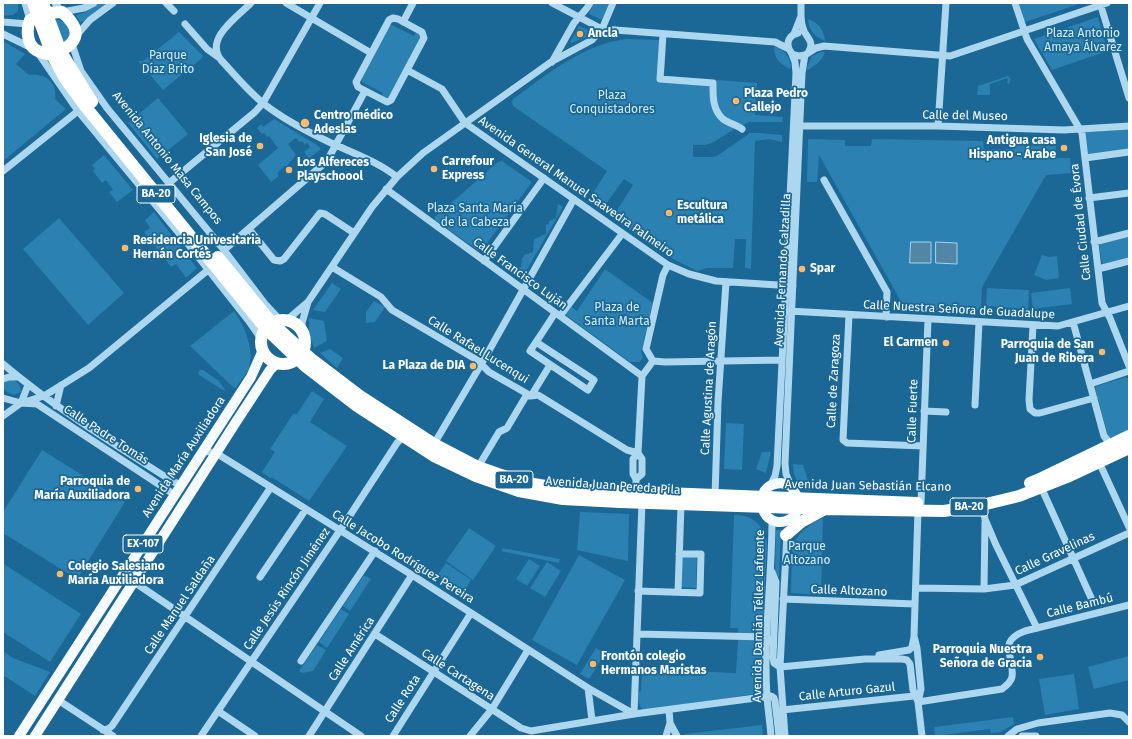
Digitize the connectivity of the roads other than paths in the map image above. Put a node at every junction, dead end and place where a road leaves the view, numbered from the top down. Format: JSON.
{"nodes":[{"id":1,"x":25,"y":3,"type":"edge"},
{"id":2,"x":94,"y":3,"type":"edge"},
{"id":3,"x":113,"y":3,"type":"edge"},
{"id":4,"x":166,"y":3,"type":"edge"},
{"id":5,"x":251,"y":3,"type":"edge"},
{"id":6,"x":286,"y":3,"type":"edge"},
{"id":7,"x":320,"y":3,"type":"edge"},
{"id":8,"x":413,"y":3,"type":"edge"},
{"id":9,"x":552,"y":3,"type":"edge"},
{"id":10,"x":590,"y":3,"type":"edge"},
{"id":11,"x":613,"y":3,"type":"edge"},
{"id":12,"x":801,"y":3,"type":"edge"},
{"id":13,"x":946,"y":3,"type":"edge"},
{"id":14,"x":1014,"y":3,"type":"edge"},
{"id":15,"x":1103,"y":4,"type":"edge"},
{"id":16,"x":44,"y":11,"type":"edge"},
{"id":17,"x":174,"y":11,"type":"dead end"},
{"id":18,"x":801,"y":16,"type":"junction"},
{"id":19,"x":312,"y":18,"type":"junction"},
{"id":20,"x":579,"y":18,"type":"junction"},
{"id":21,"x":3,"y":22,"type":"edge"},
{"id":22,"x":403,"y":22,"type":"junction"},
{"id":23,"x":185,"y":24,"type":"dead end"},
{"id":24,"x":602,"y":29,"type":"junction"},
{"id":25,"x":1023,"y":31,"type":"junction"},
{"id":26,"x":3,"y":34,"type":"edge"},
{"id":27,"x":663,"y":34,"type":"junction"},
{"id":28,"x":794,"y":34,"type":"junction"},
{"id":29,"x":806,"y":34,"type":"junction"},
{"id":30,"x":74,"y":40,"type":"junction"},
{"id":31,"x":791,"y":52,"type":"junction"},
{"id":32,"x":371,"y":53,"type":"junction"},
{"id":33,"x":807,"y":53,"type":"junction"},
{"id":34,"x":50,"y":56,"type":"junction"},
{"id":35,"x":943,"y":56,"type":"junction"},
{"id":36,"x":218,"y":57,"type":"junction"},
{"id":37,"x":551,"y":62,"type":"junction"},
{"id":38,"x":407,"y":70,"type":"junction"},
{"id":39,"x":365,"y":91,"type":"junction"},
{"id":40,"x":1129,"y":98,"type":"edge"},
{"id":41,"x":263,"y":103,"type":"junction"},
{"id":42,"x":78,"y":111,"type":"junction"},
{"id":43,"x":465,"y":123,"type":"junction"},
{"id":44,"x":800,"y":126,"type":"junction"},
{"id":45,"x":938,"y":126,"type":"junction"},
{"id":46,"x":1129,"y":126,"type":"edge"},
{"id":47,"x":742,"y":129,"type":"dead end"},
{"id":48,"x":1080,"y":129,"type":"junction"},
{"id":49,"x":337,"y":145,"type":"junction"},
{"id":50,"x":1129,"y":152,"type":"edge"},
{"id":51,"x":1085,"y":158,"type":"junction"},
{"id":52,"x":3,"y":171,"type":"edge"},
{"id":53,"x":397,"y":178,"type":"junction"},
{"id":54,"x":544,"y":178,"type":"junction"},
{"id":55,"x":824,"y":180,"type":"dead end"},
{"id":56,"x":169,"y":184,"type":"junction"},
{"id":57,"x":386,"y":189,"type":"junction"},
{"id":58,"x":1129,"y":193,"type":"edge"},
{"id":59,"x":1089,"y":198,"type":"junction"},
{"id":60,"x":574,"y":200,"type":"junction"},
{"id":61,"x":249,"y":229,"type":"junction"},
{"id":62,"x":354,"y":233,"type":"junction"},
{"id":63,"x":1129,"y":233,"type":"edge"},
{"id":64,"x":622,"y":234,"type":"junction"},
{"id":65,"x":1094,"y":242,"type":"junction"},
{"id":66,"x":224,"y":250,"type":"junction"},
{"id":67,"x":484,"y":261,"type":"junction"},
{"id":68,"x":1129,"y":261,"type":"edge"},
{"id":69,"x":668,"y":265,"type":"junction"},
{"id":70,"x":332,"y":267,"type":"junction"},
{"id":71,"x":1098,"y":269,"type":"junction"},
{"id":72,"x":208,"y":270,"type":"junction"},
{"id":73,"x":726,"y":282,"type":"junction"},
{"id":74,"x":789,"y":285,"type":"junction"},
{"id":75,"x":523,"y":290,"type":"junction"},
{"id":76,"x":308,"y":302,"type":"junction"},
{"id":77,"x":1129,"y":306,"type":"edge"},
{"id":78,"x":788,"y":311,"type":"junction"},
{"id":79,"x":1107,"y":312,"type":"junction"},
{"id":80,"x":558,"y":315,"type":"junction"},
{"id":81,"x":849,"y":315,"type":"junction"},
{"id":82,"x":886,"y":317,"type":"junction"},
{"id":83,"x":928,"y":319,"type":"junction"},
{"id":84,"x":979,"y":322,"type":"junction"},
{"id":85,"x":1073,"y":322,"type":"junction"},
{"id":86,"x":1033,"y":325,"type":"junction"},
{"id":87,"x":272,"y":330,"type":"junction"},
{"id":88,"x":303,"y":335,"type":"junction"},
{"id":89,"x":536,"y":342,"type":"junction"},
{"id":90,"x":300,"y":355,"type":"junction"},
{"id":91,"x":782,"y":360,"type":"junction"},
{"id":92,"x":653,"y":361,"type":"junction"},
{"id":93,"x":721,"y":361,"type":"junction"},
{"id":94,"x":277,"y":363,"type":"junction"},
{"id":95,"x":3,"y":364,"type":"edge"},
{"id":96,"x":481,"y":364,"type":"junction"},
{"id":97,"x":550,"y":365,"type":"junction"},
{"id":98,"x":1129,"y":366,"type":"edge"},
{"id":99,"x":1129,"y":371,"type":"edge"},
{"id":100,"x":3,"y":373,"type":"edge"},
{"id":101,"x":16,"y":375,"type":"junction"},
{"id":102,"x":642,"y":376,"type":"junction"},
{"id":103,"x":3,"y":379,"type":"edge"},
{"id":104,"x":1090,"y":384,"type":"junction"},
{"id":105,"x":28,"y":385,"type":"junction"},
{"id":106,"x":61,"y":385,"type":"junction"},
{"id":107,"x":44,"y":396,"type":"junction"},
{"id":108,"x":531,"y":396,"type":"junction"},
{"id":109,"x":4,"y":397,"type":"edge"},
{"id":110,"x":1094,"y":398,"type":"junction"},
{"id":111,"x":21,"y":403,"type":"junction"},
{"id":112,"x":975,"y":405,"type":"dead end"},
{"id":113,"x":56,"y":406,"type":"junction"},
{"id":114,"x":924,"y":411,"type":"junction"},
{"id":115,"x":946,"y":412,"type":"dead end"},
{"id":116,"x":3,"y":416,"type":"edge"},
{"id":117,"x":1129,"y":436,"type":"edge"},
{"id":118,"x":406,"y":438,"type":"junction"},
{"id":119,"x":434,"y":444,"type":"junction"},
{"id":120,"x":1112,"y":444,"type":"junction"},
{"id":121,"x":923,"y":446,"type":"junction"},
{"id":122,"x":1129,"y":448,"type":"edge"},
{"id":123,"x":203,"y":451,"type":"junction"},
{"id":124,"x":216,"y":452,"type":"junction"},
{"id":125,"x":638,"y":453,"type":"junction"},
{"id":126,"x":1099,"y":462,"type":"junction"},
{"id":127,"x":478,"y":467,"type":"junction"},
{"id":128,"x":181,"y":485,"type":"junction"},
{"id":129,"x":272,"y":487,"type":"junction"},
{"id":130,"x":1041,"y":487,"type":"junction"},
{"id":131,"x":175,"y":495,"type":"junction"},
{"id":132,"x":715,"y":496,"type":"junction"},
{"id":133,"x":798,"y":497,"type":"junction"},
{"id":134,"x":639,"y":498,"type":"junction"},
{"id":135,"x":763,"y":502,"type":"junction"},
{"id":136,"x":681,"y":505,"type":"junction"},
{"id":137,"x":982,"y":505,"type":"junction"},
{"id":138,"x":919,"y":507,"type":"junction"},
{"id":139,"x":306,"y":509,"type":"junction"},
{"id":140,"x":826,"y":509,"type":"junction"},
{"id":141,"x":985,"y":519,"type":"junction"},
{"id":142,"x":789,"y":520,"type":"junction"},
{"id":143,"x":156,"y":524,"type":"junction"},
{"id":144,"x":1129,"y":527,"type":"edge"},
{"id":145,"x":340,"y":530,"type":"junction"},
{"id":146,"x":1129,"y":533,"type":"edge"},
{"id":147,"x":786,"y":535,"type":"junction"},
{"id":148,"x":996,"y":545,"type":"junction"},
{"id":149,"x":985,"y":547,"type":"junction"},
{"id":150,"x":375,"y":551,"type":"junction"},
{"id":151,"x":679,"y":554,"type":"junction"},
{"id":152,"x":1073,"y":558,"type":"junction"},
{"id":153,"x":771,"y":570,"type":"junction"},
{"id":154,"x":412,"y":574,"type":"junction"},
{"id":155,"x":260,"y":577,"type":"dead end"},
{"id":156,"x":136,"y":583,"type":"junction"},
{"id":157,"x":1015,"y":585,"type":"junction"},
{"id":158,"x":916,"y":588,"type":"junction"},
{"id":159,"x":984,"y":589,"type":"junction"},
{"id":160,"x":638,"y":591,"type":"junction"},
{"id":161,"x":678,"y":592,"type":"junction"},
{"id":162,"x":782,"y":599,"type":"junction"},
{"id":163,"x":1093,"y":602,"type":"dead end"},
{"id":164,"x":915,"y":604,"type":"junction"},
{"id":165,"x":1129,"y":605,"type":"edge"},
{"id":166,"x":471,"y":613,"type":"junction"},
{"id":167,"x":184,"y":616,"type":"junction"},
{"id":168,"x":1036,"y":628,"type":"junction"},
{"id":169,"x":374,"y":634,"type":"junction"},
{"id":170,"x":636,"y":634,"type":"junction"},
{"id":171,"x":914,"y":636,"type":"junction"},
{"id":172,"x":767,"y":637,"type":"junction"},
{"id":173,"x":773,"y":644,"type":"junction"},
{"id":174,"x":528,"y":650,"type":"junction"},
{"id":175,"x":865,"y":659,"type":"junction"},
{"id":176,"x":300,"y":661,"type":"dead end"},
{"id":177,"x":251,"y":662,"type":"junction"},
{"id":178,"x":780,"y":667,"type":"junction"},
{"id":179,"x":434,"y":672,"type":"junction"},
{"id":180,"x":588,"y":688,"type":"junction"},
{"id":181,"x":46,"y":696,"type":"junction"},
{"id":182,"x":767,"y":697,"type":"junction"},
{"id":183,"x":916,"y":699,"type":"junction"},
{"id":184,"x":58,"y":700,"type":"junction"},
{"id":185,"x":492,"y":709,"type":"junction"},
{"id":186,"x":669,"y":710,"type":"junction"},
{"id":187,"x":782,"y":710,"type":"junction"},
{"id":188,"x":218,"y":711,"type":"junction"},
{"id":189,"x":325,"y":711,"type":"junction"},
{"id":190,"x":634,"y":714,"type":"junction"},
{"id":191,"x":592,"y":720,"type":"junction"},
{"id":192,"x":1128,"y":720,"type":"edge"},
{"id":193,"x":670,"y":724,"type":"junction"},
{"id":194,"x":103,"y":730,"type":"junction"},
{"id":195,"x":529,"y":733,"type":"edge"},
{"id":196,"x":19,"y":736,"type":"edge"},
{"id":197,"x":34,"y":736,"type":"edge"},
{"id":198,"x":113,"y":736,"type":"edge"},
{"id":199,"x":201,"y":736,"type":"edge"},
{"id":200,"x":255,"y":736,"type":"edge"},
{"id":201,"x":309,"y":736,"type":"edge"},
{"id":202,"x":361,"y":736,"type":"edge"},
{"id":203,"x":393,"y":736,"type":"edge"},
{"id":204,"x":470,"y":736,"type":"edge"},
{"id":205,"x":666,"y":736,"type":"edge"},
{"id":206,"x":677,"y":736,"type":"edge"},
{"id":207,"x":772,"y":736,"type":"edge"},
{"id":208,"x":779,"y":736,"type":"edge"},
{"id":209,"x":785,"y":736,"type":"edge"},
{"id":210,"x":922,"y":736,"type":"edge"},
{"id":211,"x":1008,"y":736,"type":"edge"},
{"id":212,"x":1022,"y":736,"type":"edge"},
{"id":213,"x":1036,"y":736,"type":"edge"}],
"edges":[{"from":1,"to":16,"type":"street","name":"Avenida Antonio Masa Campos"},
{"from":2,"to":16,"type":"street"},
{"from":3,"to":30,"type":"street"},
{"from":4,"to":17,"type":"street"},
{"from":5,"to":36,"type":"street"},
{"from":6,"to":19,"type":"street"},
{"from":7,"to":19,"type":"street"},
{"from":8,"to":22,"type":"street"},
{"from":9,"to":20,"type":"street"},
{"from":10,"to":20,"type":"street"},
{"from":11,"to":24,"type":"street"},
{"from":12,"to":18,"type":"street"},
{"from":13,"to":35,"type":"street"},
{"from":14,"to":25,"type":"street","name":"Calle Ciudad de Évora"},
{"from":15,"to":25,"type":"street"},
{"from":15,"to":40,"type":"street"},
{"from":16,"to":21,"type":"street"},
{"from":16,"to":30,"type":"highway"},
{"from":16,"to":34,"type":"highway","name":"Avenida Antonio Masa Campos","number":"BA-20"},
{"from":16,"to":34,"type":"highway"},
{"from":18,"to":28,"type":"street"},
{"from":18,"to":29,"type":"street"},
{"from":19,"to":32,"type":"street"},
{"from":19,"to":41,"type":"street"},
{"from":20,"to":24,"type":"street"},
{"from":20,"to":37,"type":"street"},
{"from":22,"to":32,"type":"street"},
{"from":22,"to":38,"type":"street"},
{"from":23,"to":36,"type":"street"},
{"from":24,"to":27,"type":"street"},
{"from":24,"to":37,"type":"street"},
{"from":25,"to":35,"type":"street"},
{"from":25,"to":48,"type":"street","name":"Calle Ciudad de Évora"},
{"from":26,"to":34,"type":"street"},
{"from":27,"to":31,"type":"street"},
{"from":27,"to":47,"type":"street"},
{"from":28,"to":29,"type":"street"},
{"from":28,"to":31,"type":"street"},
{"from":29,"to":33,"type":"street"},
{"from":30,"to":34,"type":"highway"},
{"from":30,"to":56,"type":"street","name":"Avenida Antonio Masa Campos"},
{"from":31,"to":33,"type":"street"},
{"from":31,"to":74,"type":"street","name":"Avenida Fernando Calzadilla"},
{"from":32,"to":39,"type":"street"},
{"from":33,"to":35,"type":"street"},
{"from":33,"to":44,"type":"street","name":"Avenida Fernando Calzadilla"},
{"from":34,"to":42,"type":"street","name":"Avenida Antonio Masa Campos"},
{"from":34,"to":87,"type":"highway","name":"Avenida Antonio Masa Campos","number":"BA-20"},
{"from":35,"to":45,"type":"street"},
{"from":36,"to":41,"type":"street"},
{"from":37,"to":43,"type":"street"},
{"from":38,"to":39,"type":"street"},
{"from":38,"to":43,"type":"street"},
{"from":39,"to":49,"type":"street"},
{"from":41,"to":49,"type":"street"},
{"from":41,"to":56,"type":"street"},
{"from":42,"to":52,"type":"street"},
{"from":42,"to":72,"type":"street","name":"Avenida Antonio Masa Campos"},
{"from":43,"to":53,"type":"street"},
{"from":43,"to":54,"type":"street","name":"Avenida General Manuel Saavedra Palmeiro"},
{"from":44,"to":45,"type":"street","name":"Calle del Museo"},
{"from":44,"to":74,"type":"street","name":"Avenida Fernando Calzadilla"},
{"from":45,"to":48,"type":"street","name":"Calle del Museo"},
{"from":46,"to":48,"type":"street","name":"Calle del Museo"},
{"from":48,"to":51,"type":"street","name":"Calle Ciudad de Évora"},
{"from":49,"to":53,"type":"street"},
{"from":49,"to":61,"type":"street"},
{"from":50,"to":51,"type":"street"},
{"from":51,"to":59,"type":"street","name":"Calle Ciudad de Évora"},
{"from":53,"to":57,"type":"street"},
{"from":54,"to":60,"type":"street","name":"Avenida General Manuel Saavedra Palmeiro"},
{"from":54,"to":67,"type":"street"},
{"from":55,"to":82,"type":"street"},
{"from":56,"to":66,"type":"street","name":"Avenida Antonio Masa Campos"},
{"from":57,"to":62,"type":"street"},
{"from":57,"to":67,"type":"street","name":"Calle Francisco Luján"},
{"from":58,"to":59,"type":"street"},
{"from":59,"to":65,"type":"street","name":"Calle Ciudad de Évora"},
{"from":60,"to":64,"type":"street","name":"Avenida General Manuel Saavedra Palmeiro"},
{"from":60,"to":75,"type":"street"},
{"from":61,"to":62,"type":"street"},
{"from":61,"to":66,"type":"street"},
{"from":62,"to":70,"type":"street"},
{"from":63,"to":65,"type":"street"},
{"from":64,"to":69,"type":"street","name":"Avenida General Manuel Saavedra Palmeiro"},
{"from":64,"to":80,"type":"street"},
{"from":65,"to":71,"type":"street","name":"Calle Ciudad de Évora"},
{"from":66,"to":87,"type":"street","name":"Avenida Antonio Masa Campos"},
{"from":67,"to":75,"type":"street","name":"Calle Francisco Luján"},
{"from":68,"to":71,"type":"street"},
{"from":69,"to":73,"type":"street","name":"Avenida General Manuel Saavedra Palmeiro"},
{"from":69,"to":92,"type":"street"},
{"from":70,"to":76,"type":"street"},
{"from":70,"to":96,"type":"street","name":"Calle Rafael Lucenqui"},
{"from":71,"to":79,"type":"street","name":"Calle Ciudad de Évora"},
{"from":72,"to":87,"type":"street","name":"Avenida Antonio Masa Campos"},
{"from":72,"to":106,"type":"street"},
{"from":73,"to":74,"type":"street","name":"Avenida General Manuel Saavedra Palmeiro"},
{"from":73,"to":93,"type":"street","name":"Calle Agustina de Aragón"},
{"from":74,"to":78,"type":"street","name":"Avenida Fernando Calzadilla"},
{"from":75,"to":80,"type":"street","name":"Calle Francisco Luján"},
{"from":75,"to":96,"type":"street"},
{"from":76,"to":87,"type":"street"},
{"from":76,"to":88,"type":"street"},
{"from":77,"to":79,"type":"street","name":"Calle Nuestra Señora de Guadalupe"},
{"from":78,"to":81,"type":"street","name":"Calle Nuestra Señora de Guadalupe"},
{"from":78,"to":91,"type":"street","name":"Avenida Fernando Calzadilla"},
{"from":78,"to":133,"type":"street","name":"Avenida Fernando Calzadilla"},
{"from":79,"to":85,"type":"street","name":"Calle Nuestra Señora de Guadalupe"},
{"from":79,"to":98,"type":"street","name":"Calle Ciudad de Évora"},
{"from":80,"to":89,"type":"street"},
{"from":80,"to":102,"type":"street","name":"Calle Francisco Luján"},
{"from":81,"to":82,"type":"street","name":"Calle Nuestra Señora de Guadalupe"},
{"from":81,"to":121,"type":"street","name":"Calle de Zaragoza"},
{"from":82,"to":83,"type":"street","name":"Calle Nuestra Señora de Guadalupe"},
{"from":83,"to":84,"type":"street","name":"Calle Nuestra Señora de Guadalupe"},
{"from":83,"to":114,"type":"street","name":"Calle Fuerte"},
{"from":84,"to":86,"type":"street","name":"Calle Nuestra Señora de Guadalupe"},
{"from":84,"to":112,"type":"street"},
{"from":85,"to":86,"type":"street","name":"Calle Nuestra Señora de Guadalupe"},
{"from":85,"to":104,"type":"street"},
{"from":86,"to":110,"type":"street"},
{"from":87,"to":88,"type":"highway"},
{"from":87,"to":90,"type":"highway","number":"BA-20"},
{"from":87,"to":94,"type":"highway"},
{"from":87,"to":123,"type":"main road","name":"Avenida María Auxiliadora","number":"EX-107"},
{"from":88,"to":90,"type":"highway"},
{"from":89,"to":97,"type":"street"},
{"from":89,"to":97,"type":"street"},
{"from":90,"to":94,"type":"highway"},
{"from":90,"to":118,"type":"highway","name":"Avenida Juan Pereda Pila","number":"BA-20"},
{"from":90,"to":119,"type":"highway","name":"Avenida Juan Pereda Pila","number":"BA-20"},
{"from":91,"to":93,"type":"street"},
{"from":91,"to":135,"type":"street","name":"Avenida Fernando Calzadilla"},
{"from":92,"to":93,"type":"street"},
{"from":92,"to":102,"type":"street"},
{"from":93,"to":132,"type":"street","name":"Calle Agustina de Aragón"},
{"from":94,"to":124,"type":"main road","name":"Avenida María Auxiliadora","number":"EX-107"},
{"from":95,"to":101,"type":"street","name":"Calle Padre Tomás"},
{"from":96,"to":108,"type":"street","name":"Calle Rafael Lucenqui"},
{"from":96,"to":119,"type":"street"},
{"from":97,"to":108,"type":"street"},
{"from":99,"to":104,"type":"street"},
{"from":100,"to":101,"type":"street"},
{"from":101,"to":103,"type":"street"},
{"from":101,"to":105,"type":"street","name":"Calle Padre Tomás"},
{"from":102,"to":125,"type":"street"},
{"from":104,"to":110,"type":"street"},
{"from":105,"to":107,"type":"street","name":"Calle Padre Tomás"},
{"from":105,"to":111,"type":"street"},
{"from":106,"to":107,"type":"street"},
{"from":106,"to":113,"type":"street"},
{"from":107,"to":111,"type":"street"},
{"from":107,"to":113,"type":"street","name":"Calle Padre Tomás"},
{"from":108,"to":125,"type":"street","name":"Calle Rafael Lucenqui"},
{"from":108,"to":127,"type":"street"},
{"from":109,"to":111,"type":"street","name":"Calle Padre Tomás"},
{"from":110,"to":120,"type":"street"},
{"from":111,"to":116,"type":"street"},
{"from":111,"to":131,"type":"street","name":"Calle Padre Tomás"},
{"from":113,"to":128,"type":"street","name":"Calle Padre Tomás"},
{"from":114,"to":115,"type":"street"},
{"from":114,"to":121,"type":"street","name":"Calle Fuerte"},
{"from":117,"to":120,"type":"highway","name":"Avenida Juan Sebastián Elcano","number":"BA-20"},
{"from":118,"to":134,"type":"highway","name":"Avenida Juan Pereda Pila","number":"BA-20"},
{"from":118,"to":145,"type":"street","name":"Calle Jesús Rincón Jiménez"},
{"from":119,"to":127,"type":"highway","name":"Avenida Juan Pereda Pila","number":"BA-20"},
{"from":120,"to":138,"type":"highway","name":"Avenida Juan Sebastián Elcano","number":"BA-20"},
{"from":121,"to":138,"type":"street","name":"Calle Fuerte"},
{"from":122,"to":126,"type":"highway","name":"Avenida Juan Sebastián Elcano","number":"BA-20"},
{"from":123,"to":124,"type":"street","name":"Calle Jacobo Rodríguez Pereira"},
{"from":123,"to":128,"type":"main road","name":"Avenida María Auxiliadora","number":"EX-107"},
{"from":124,"to":129,"type":"street","name":"Calle Jacobo Rodríguez Pereira"},
{"from":124,"to":156,"type":"main road","name":"Avenida María Auxiliadora","number":"EX-107"},
{"from":125,"to":134,"type":"street"},
{"from":126,"to":130,"type":"highway","name":"Avenida Juan Sebastián Elcano","number":"BA-20"},
{"from":126,"to":144,"type":"street"},
{"from":127,"to":134,"type":"highway","name":"Avenida Juan Pereda Pila","number":"BA-20"},
{"from":128,"to":131,"type":"main road","name":"Avenida María Auxiliadora","number":"EX-107"},
{"from":129,"to":139,"type":"street","name":"Calle Jacobo Rodríguez Pereira"},
{"from":129,"to":167,"type":"street","name":"Calle Manuel Saldaña"},
{"from":130,"to":137,"type":"highway","name":"Avenida Juan Sebastián Elcano","number":"BA-20"},
{"from":130,"to":152,"type":"street"},
{"from":131,"to":143,"type":"main road","name":"Avenida María Auxiliadora","number":"EX-107"},
{"from":132,"to":134,"type":"highway","name":"Avenida Juan Pereda Pila","number":"BA-20"},
{"from":132,"to":135,"type":"highway","name":"Avenida Juan Pereda Pila","number":"BA-20"},
{"from":133,"to":135,"type":"highway","name":"Avenida Juan Sebastián Elcano","number":"BA-20"},
{"from":133,"to":138,"type":"highway","name":"Avenida Juan Sebastián Elcano","number":"BA-20"},
{"from":133,"to":140,"type":"highway","name":"Avenida Juan Sebastián Elcano","number":"BA-20"},
{"from":133,"to":142,"type":"main road"},
{"from":134,"to":136,"type":"highway","name":"Avenida Juan Pereda Pila","number":"BA-20"},
{"from":134,"to":160,"type":"street"},
{"from":135,"to":136,"type":"highway","name":"Avenida Juan Pereda Pila","number":"BA-20"},
{"from":135,"to":142,"type":"main road"},
{"from":135,"to":153,"type":"street","name":"Avenida Damián Téllez Lafuente"},
{"from":136,"to":151,"type":"street"},
{"from":137,"to":138,"type":"highway","name":"Avenida Juan Sebastián Elcano","number":"BA-20"},
{"from":137,"to":141,"type":"street"},
{"from":138,"to":140,"type":"highway","name":"Avenida Juan Sebastián Elcano","number":"BA-20"},
{"from":138,"to":158,"type":"street","name":"Calle Fuerte"},
{"from":139,"to":145,"type":"street","name":"Calle Jacobo Rodríguez Pereira"},
{"from":139,"to":155,"type":"street"},
{"from":140,"to":147,"type":"highway"},
{"from":141,"to":148,"type":"street"},
{"from":141,"to":149,"type":"street"},
{"from":142,"to":147,"type":"street","name":"Avenida Damián Téllez Lafuente"},
{"from":143,"to":156,"type":"street"},
{"from":143,"to":181,"type":"main road","name":"Avenida María Auxiliadora","number":"EX-107"},
{"from":145,"to":150,"type":"street","name":"Calle Jacobo Rodríguez Pereira"},
{"from":145,"to":177,"type":"street","name":"Calle Jesús Rincón Jiménez"},
{"from":146,"to":152,"type":"street","name":"Calle Gravelinas"},
{"from":147,"to":162,"type":"street","name":"Avenida Damián Téllez Lafuente"},
{"from":148,"to":149,"type":"street"},
{"from":148,"to":157,"type":"street"},
{"from":149,"to":159,"type":"street"},
{"from":150,"to":154,"type":"street","name":"Calle Jacobo Rodríguez Pereira"},
{"from":150,"to":176,"type":"street"},
{"from":151,"to":161,"type":"street"},
{"from":151,"to":161,"type":"street"},
{"from":152,"to":157,"type":"street","name":"Calle Gravelinas"},
{"from":152,"to":163,"type":"street"},
{"from":153,"to":172,"type":"street","name":"Avenida Damián Téllez Lafuente"},
{"from":153,"to":173,"type":"street"},
{"from":154,"to":166,"type":"street","name":"Calle Jacobo Rodríguez Pereira"},
{"from":154,"to":169,"type":"street","name":"Calle América"},
{"from":156,"to":167,"type":"street"},
{"from":156,"to":184,"type":"main road","name":"Avenida María Auxiliadora","number":"EX-107"},
{"from":157,"to":159,"type":"street","name":"Calle Gravelinas"},
{"from":157,"to":168,"type":"street"},
{"from":158,"to":159,"type":"street","name":"Calle Gravelinas"},
{"from":158,"to":164,"type":"street","name":"Calle Fuerte"},
{"from":160,"to":161,"type":"street"},
{"from":160,"to":170,"type":"street"},
{"from":162,"to":164,"type":"street","name":"Calle Altozano"},
{"from":162,"to":178,"type":"street","name":"Avenida Damián Téllez Lafuente"},
{"from":164,"to":171,"type":"street","name":"Calle Fuerte"},
{"from":165,"to":168,"type":"street","name":"Calle Bambú"},
{"from":166,"to":174,"type":"street","name":"Calle Jacobo Rodríguez Pereira"},
{"from":166,"to":179,"type":"street","name":"Calle Rota"},
{"from":167,"to":177,"type":"street"},
{"from":167,"to":194,"type":"street","name":"Calle Manuel Saldaña"},
{"from":168,"to":183,"type":"street","name":"Calle Arturo Gazul"},
{"from":169,"to":179,"type":"street","name":"Calle Cartagena"},
{"from":169,"to":189,"type":"street","name":"Calle América"},
{"from":170,"to":172,"type":"street"},
{"from":170,"to":190,"type":"street"},
{"from":171,"to":175,"type":"street","name":"Calle Fuerte"},
{"from":171,"to":183,"type":"street","name":"Calle Fuerte"},
{"from":172,"to":173,"type":"street"},
{"from":172,"to":182,"type":"street","name":"Avenida Damián Téllez Lafuente"},
{"from":173,"to":178,"type":"street"},
{"from":174,"to":180,"type":"street","name":"Calle Jacobo Rodríguez Pereira"},
{"from":174,"to":185,"type":"street"},
{"from":175,"to":178,"type":"street"},
{"from":175,"to":183,"type":"street","name":"Calle Fuerte"},
{"from":177,"to":188,"type":"street","name":"Calle Jesús Rincón Jiménez"},
{"from":177,"to":189,"type":"street"},
{"from":178,"to":187,"type":"street","name":"Avenida Damián Téllez Lafuente"},
{"from":179,"to":185,"type":"street","name":"Calle Cartagena"},
{"from":179,"to":203,"type":"street","name":"Calle Rota"},
{"from":180,"to":190,"type":"street","name":"Calle Jacobo Rodríguez Pereira"},
{"from":180,"to":191,"type":"street"},
{"from":181,"to":184,"type":"main road"},
{"from":181,"to":196,"type":"main road","name":"Avenida María Auxiliadora","number":"EX-107"},
{"from":182,"to":186,"type":"street"},
{"from":182,"to":207,"type":"street","name":"Avenida Damián Téllez Lafuente"},
{"from":182,"to":208,"type":"street"},
{"from":183,"to":187,"type":"street","name":"Calle Arturo Gazul"},
{"from":183,"to":210,"type":"street","name":"Calle Fuerte"},
{"from":184,"to":194,"type":"street"},
{"from":184,"to":197,"type":"main road","name":"Avenida María Auxiliadora","number":"EX-107"},
{"from":185,"to":195,"type":"street","name":"Calle Cartagena"},
{"from":185,"to":204,"type":"street"},
{"from":186,"to":190,"type":"street"},
{"from":186,"to":193,"type":"street"},
{"from":187,"to":209,"type":"street","name":"Avenida Damián Téllez Lafuente"},
{"from":188,"to":199,"type":"street","name":"Calle Jesús Rincón Jiménez"},
{"from":188,"to":200,"type":"street"},
{"from":189,"to":201,"type":"street","name":"Calle América"},
{"from":189,"to":202,"type":"street"},
{"from":190,"to":191,"type":"street"},
{"from":191,"to":195,"type":"street"},
{"from":192,"to":211,"type":"street"},
{"from":193,"to":205,"type":"street"},
{"from":193,"to":206,"type":"street"},
{"from":194,"to":198,"type":"street"},
{"from":205,"to":206,"type":"street"},
{"from":212,"to":213,"type":"street"}]}
